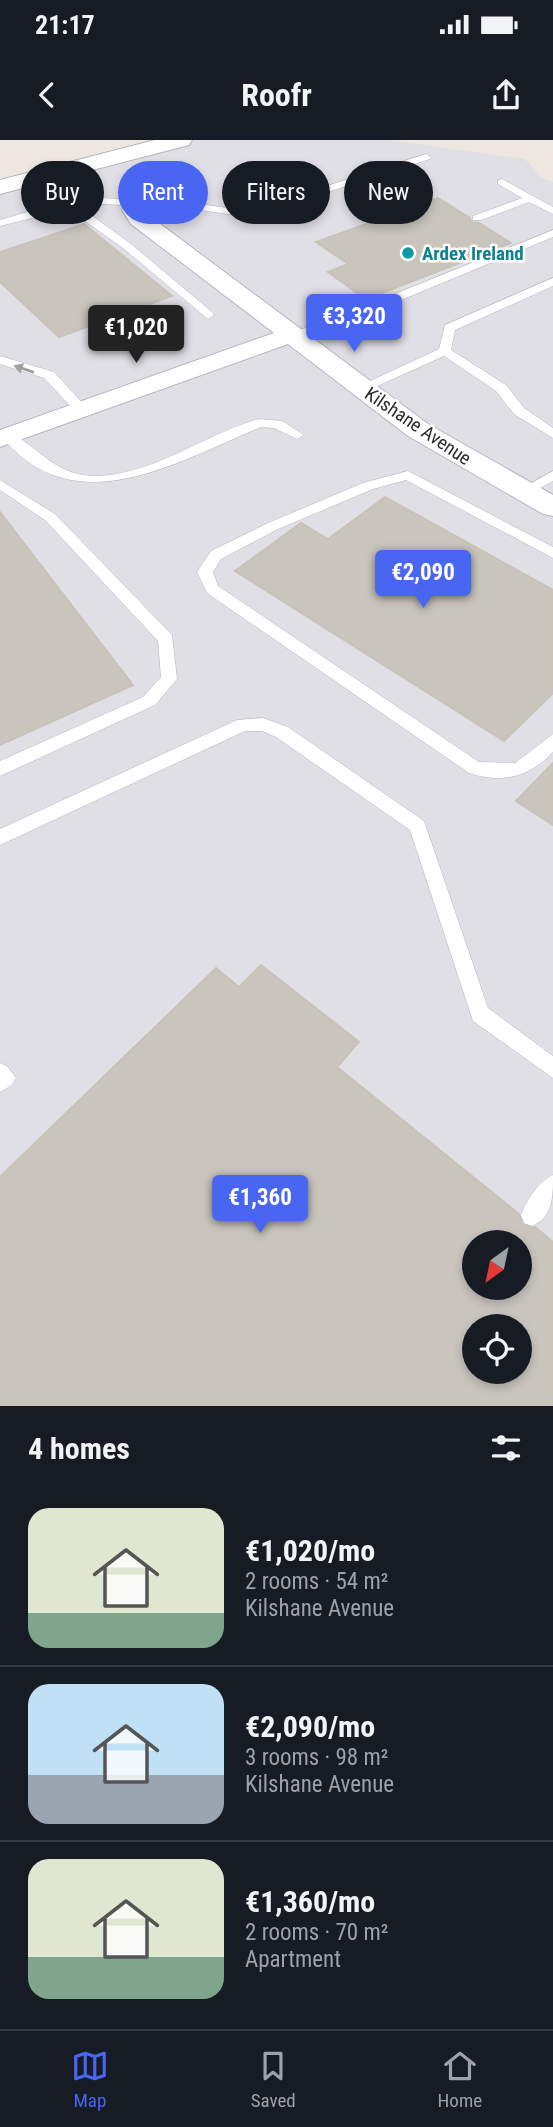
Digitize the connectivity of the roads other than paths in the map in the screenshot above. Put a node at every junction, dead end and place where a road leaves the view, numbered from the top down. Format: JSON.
{"nodes":[{"id":1,"x":181,"y":140,"type":"edge"},
{"id":2,"x":426,"y":157,"type":"dead end"},
{"id":3,"x":502,"y":183,"type":"dead end"},
{"id":4,"x":0,"y":187,"type":"edge"},
{"id":5,"x":530,"y":198,"type":"junction"},
{"id":6,"x":208,"y":210,"type":"edge"},
{"id":7,"x":553,"y":211,"type":"edge"},
{"id":8,"x":21,"y":217,"type":"edge"},
{"id":9,"x":477,"y":218,"type":"dead end"},
{"id":10,"x":0,"y":223,"type":"edge"},
{"id":11,"x":96,"y":224,"type":"edge"},
{"id":12,"x":146,"y":224,"type":"edge"},
{"id":13,"x":553,"y":233,"type":"edge"},
{"id":14,"x":553,"y":282,"type":"edge"},
{"id":15,"x":208,"y":315,"type":"dead end"},
{"id":16,"x":290,"y":335,"type":"junction"},
{"id":17,"x":445,"y":351,"type":"junction"},
{"id":18,"x":0,"y":360,"type":"edge"},
{"id":19,"x":361,"y":388,"type":"junction"},
{"id":20,"x":82,"y":410,"type":"junction"},
{"id":21,"x":553,"y":434,"type":"edge"},
{"id":22,"x":297,"y":435,"type":"dead end"},
{"id":23,"x":4,"y":438,"type":"edge"},
{"id":24,"x":553,"y":475,"type":"edge"},
{"id":25,"x":0,"y":484,"type":"edge"},
{"id":26,"x":523,"y":492,"type":"junction"},
{"id":27,"x":19,"y":496,"type":"junction"},
{"id":28,"x":0,"y":503,"type":"edge"},
{"id":29,"x":553,"y":507,"type":"edge"},
{"id":30,"x":553,"y":553,"type":"edge"},
{"id":31,"x":553,"y":741,"type":"edge"},
{"id":32,"x":0,"y":769,"type":"edge"},
{"id":33,"x":0,"y":837,"type":"edge"},
{"id":34,"x":553,"y":1068,"type":"edge"},
{"id":35,"x":0,"y":1073,"type":"edge"},
{"id":36,"x":0,"y":1082,"type":"edge"},
{"id":37,"x":553,"y":1186,"type":"edge"},
{"id":38,"x":532,"y":1215,"type":"dead end"}],
"edges":[{"from":1,"to":4,"type":"street"},
{"from":2,"to":6,"type":"lane"},
{"from":3,"to":5,"type":"lane"},
{"from":5,"to":7,"type":"lane"},
{"from":5,"to":9,"type":"lane"},
{"from":8,"to":10,"type":"lane"},
{"from":11,"to":15,"type":"lane"},
{"from":12,"to":16,"type":"street","name":"Kilshane Avenue"},
{"from":13,"to":16,"type":"lane"},
{"from":14,"to":17,"type":"lane"},
{"from":16,"to":19,"type":"street","name":"Kilshane Avenue"},
{"from":16,"to":20,"type":"street"},
{"from":17,"to":19,"type":"lane"},
{"from":17,"to":21,"type":"lane"},
{"from":20,"to":18,"type":"lane","one_way":true},
{"from":19,"to":26,"type":"street","name":"Kilshane Avenue"},
{"from":20,"to":23,"type":"street"},
{"from":22,"to":23,"type":"lane"},
{"from":24,"to":26,"type":"lane"},
{"from":25,"to":27,"type":"lane"},
{"from":26,"to":29,"type":"street","name":"Kilshane Avenue"},
{"from":27,"to":28,"type":"lane"},
{"from":27,"to":32,"type":"lane"},
{"from":30,"to":31,"type":"lane"},
{"from":33,"to":34,"type":"lane"},
{"from":35,"to":36,"type":"lane"},
{"from":37,"to":38,"type":"lane"}]}
